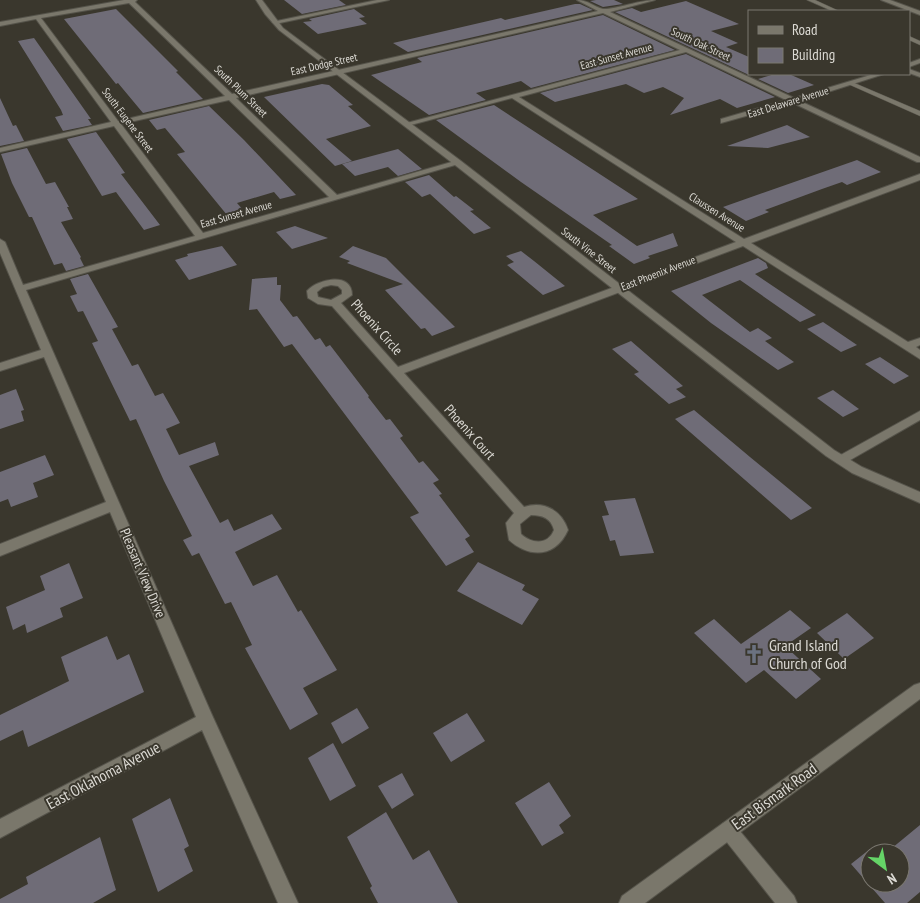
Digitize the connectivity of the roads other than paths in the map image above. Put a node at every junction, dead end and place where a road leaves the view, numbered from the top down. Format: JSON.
{"nodes":[{"id":1,"x":133,"y":0,"type":"edge"},
{"id":2,"x":259,"y":0,"type":"edge"},
{"id":3,"x":386,"y":0,"type":"edge"},
{"id":4,"x":580,"y":0,"type":"edge"},
{"id":5,"x":652,"y":0,"type":"edge"},
{"id":6,"x":810,"y":0,"type":"edge"},
{"id":7,"x":884,"y":0,"type":"edge"},
{"id":8,"x":834,"y":10,"type":"edge"},
{"id":9,"x":604,"y":11,"type":"junction"},
{"id":10,"x":920,"y":13,"type":"edge"},
{"id":11,"x":37,"y":17,"type":"junction"},
{"id":12,"x":275,"y":22,"type":"junction"},
{"id":13,"x":0,"y":24,"type":"edge"},
{"id":14,"x":686,"y":50,"type":"junction"},
{"id":15,"x":338,"y":72,"type":"junction"},
{"id":16,"x":878,"y":75,"type":"edge"},
{"id":17,"x":850,"y":83,"type":"junction"},
{"id":18,"x":513,"y":96,"type":"junction"},
{"id":19,"x":231,"y":97,"type":"junction"},
{"id":20,"x":794,"y":101,"type":"junction"},
{"id":21,"x":920,"y":114,"type":"edge"},
{"id":22,"x":724,"y":121,"type":"dead end"},
{"id":23,"x":116,"y":124,"type":"junction"},
{"id":24,"x":407,"y":124,"type":"junction"},
{"id":25,"x":0,"y":150,"type":"edge"},
{"id":26,"x":920,"y":160,"type":"edge"},
{"id":27,"x":458,"y":163,"type":"junction"},
{"id":28,"x":920,"y":177,"type":"edge"},
{"id":29,"x":335,"y":198,"type":"junction"},
{"id":30,"x":201,"y":237,"type":"junction"},
{"id":31,"x":743,"y":241,"type":"junction"},
{"id":32,"x":0,"y":244,"type":"edge"},
{"id":33,"x":618,"y":288,"type":"junction"},
{"id":34,"x":20,"y":289,"type":"junction"},
{"id":35,"x":335,"y":303,"type":"dead end"},
{"id":36,"x":920,"y":341,"type":"edge"},
{"id":37,"x":909,"y":346,"type":"junction"},
{"id":38,"x":47,"y":352,"type":"junction"},
{"id":39,"x":920,"y":355,"type":"edge"},
{"id":40,"x":0,"y":367,"type":"edge"},
{"id":41,"x":396,"y":372,"type":"junction"},
{"id":42,"x":920,"y":415,"type":"edge"},
{"id":43,"x":841,"y":460,"type":"junction"},
{"id":44,"x":920,"y":498,"type":"edge"},
{"id":45,"x":113,"y":505,"type":"junction"},
{"id":46,"x":522,"y":513,"type":"dead end"},
{"id":47,"x":0,"y":550,"type":"edge"},
{"id":48,"x":920,"y":690,"type":"edge"},
{"id":49,"x":206,"y":720,"type":"junction"},
{"id":50,"x":0,"y":829,"type":"edge"},
{"id":51,"x":728,"y":830,"type":"junction"},
{"id":52,"x":288,"y":903,"type":"edge"},
{"id":53,"x":629,"y":903,"type":"edge"},
{"id":54,"x":787,"y":903,"type":"edge"}],
"edges":[{"from":1,"to":11,"type":"street"},
{"from":1,"to":19,"type":"street","name":"South Plum Street"},
{"from":2,"to":12,"type":"street","name":"South Vine Street"},
{"from":3,"to":12,"type":"street"},
{"from":4,"to":9,"type":"street","name":"South Oak Street"},
{"from":5,"to":9,"type":"street","name":"East Dodge Street"},
{"from":6,"to":8,"type":"lane"},
{"from":7,"to":10,"type":"street"},
{"from":9,"to":14,"type":"street","name":"South Oak Street"},
{"from":9,"to":15,"type":"street","name":"East Dodge Street"},
{"from":11,"to":13,"type":"street"},
{"from":11,"to":23,"type":"street","name":"South Eugene Street"},
{"from":12,"to":15,"type":"street","name":"South Vine Street"},
{"from":14,"to":18,"type":"street","name":"East Sunset Avenue"},
{"from":14,"to":20,"type":"street","name":"South Oak Street"},
{"from":15,"to":19,"type":"street","name":"East Dodge Street"},
{"from":15,"to":24,"type":"street","name":"South Vine Street"},
{"from":16,"to":17,"type":"street","name":"East Delaware Avenue"},
{"from":17,"to":20,"type":"street","name":"East Delaware Avenue"},
{"from":17,"to":21,"type":"lane"},
{"from":18,"to":24,"type":"street","name":"East Sunset Avenue"},
{"from":18,"to":31,"type":"street","name":"Claussen Avenue"},
{"from":19,"to":23,"type":"street","name":"East Dodge Street"},
{"from":19,"to":29,"type":"street","name":"South Plum Street"},
{"from":20,"to":22,"type":"street","name":"East Delaware Avenue"},
{"from":20,"to":26,"type":"street","name":"South Oak Street"},
{"from":23,"to":25,"type":"street","name":"East Dodge Street"},
{"from":23,"to":30,"type":"street","name":"South Eugene Street"},
{"from":24,"to":27,"type":"street","name":"South Vine Street"},
{"from":27,"to":29,"type":"street","name":"East Sunset Avenue"},
{"from":27,"to":33,"type":"street","name":"South Vine Street"},
{"from":28,"to":31,"type":"street","name":"East Phoenix Avenue"},
{"from":29,"to":30,"type":"street","name":"East Sunset Avenue"},
{"from":30,"to":34,"type":"street","name":"East Sunset Avenue"},
{"from":31,"to":33,"type":"street","name":"East Phoenix Avenue"},
{"from":31,"to":37,"type":"street","name":"Claussen Avenue"},
{"from":32,"to":34,"type":"street","name":"Pleasant View Drive"},
{"from":33,"to":41,"type":"street","name":"East Phoenix Avenue"},
{"from":33,"to":43,"type":"street","name":"South Vine Street"},
{"from":34,"to":38,"type":"street","name":"Pleasant View Drive"},
{"from":35,"to":41,"type":"street","name":"Phoenix Circle"},
{"from":36,"to":37,"type":"street"},
{"from":37,"to":39,"type":"street"},
{"from":38,"to":40,"type":"street"},
{"from":38,"to":45,"type":"street","name":"Pleasant View Drive"},
{"from":41,"to":46,"type":"street","name":"Phoenix Court"},
{"from":42,"to":43,"type":"street"},
{"from":43,"to":44,"type":"street","name":"South Vine Street"},
{"from":45,"to":47,"type":"street"},
{"from":45,"to":49,"type":"street","name":"Pleasant View Drive"},
{"from":48,"to":51,"type":"street","name":"East Bismark Road"},
{"from":49,"to":50,"type":"street","name":"East Oklahoma Avenue"},
{"from":49,"to":52,"type":"street","name":"Pleasant View Drive"},
{"from":51,"to":53,"type":"street","name":"East Bismark Road"},
{"from":51,"to":54,"type":"street"}]}
